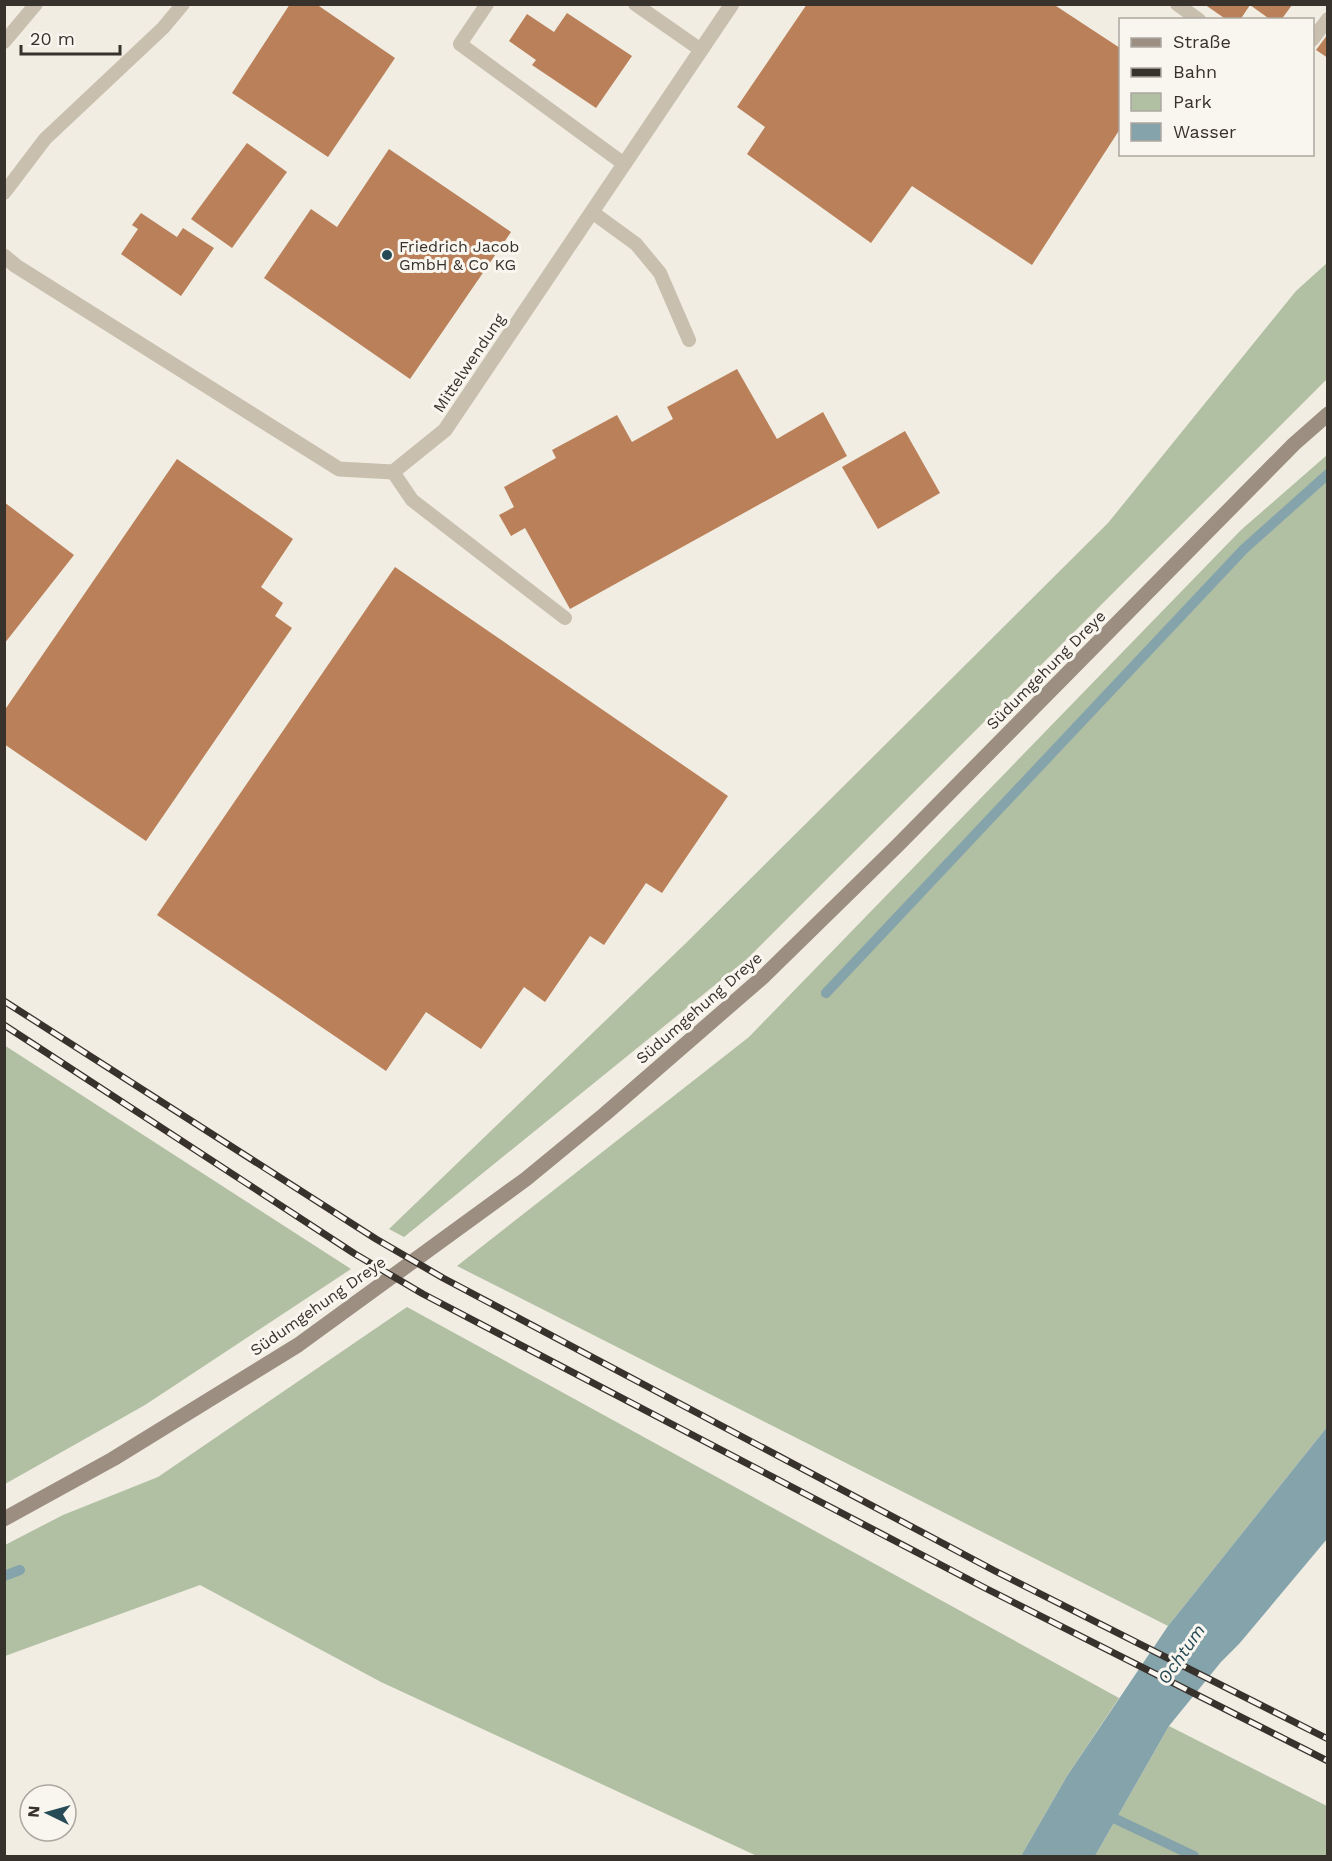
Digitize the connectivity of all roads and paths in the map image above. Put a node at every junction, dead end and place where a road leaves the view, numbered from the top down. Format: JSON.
{"nodes":[{"id":1,"x":36,"y":4,"type":"edge"},
{"id":2,"x":183,"y":4,"type":"edge"},
{"id":3,"x":487,"y":4,"type":"edge"},
{"id":4,"x":635,"y":4,"type":"edge"},
{"id":5,"x":732,"y":4,"type":"edge"},
{"id":6,"x":1178,"y":4,"type":"edge"},
{"id":7,"x":1196,"y":18,"type":"edge"},
{"id":8,"x":1328,"y":19,"type":"edge"},
{"id":9,"x":1314,"y":37,"type":"edge"},
{"id":10,"x":4,"y":42,"type":"edge"},
{"id":11,"x":701,"y":50,"type":"junction"},
{"id":12,"x":624,"y":164,"type":"junction"},
{"id":13,"x":4,"y":193,"type":"edge"},
{"id":14,"x":592,"y":212,"type":"junction"},
{"id":15,"x":4,"y":256,"type":"edge"},
{"id":16,"x":690,"y":340,"type":"dead end"},
{"id":17,"x":1328,"y":414,"type":"edge"},
{"id":18,"x":393,"y":472,"type":"junction"},
{"id":19,"x":565,"y":618,"type":"dead end"},
{"id":20,"x":4,"y":1519,"type":"edge"}],
"edges":[{"from":1,"to":10,"type":"lane"},
{"from":2,"to":13,"type":"lane"},
{"from":3,"to":12,"type":"lane"},
{"from":4,"to":11,"type":"lane"},
{"from":5,"to":11,"type":"street","name":"Mittelwendung"},
{"from":6,"to":7,"type":"lane"},
{"from":8,"to":9,"type":"lane"},
{"from":11,"to":12,"type":"street","name":"Mittelwendung"},
{"from":12,"to":14,"type":"street","name":"Mittelwendung"},
{"from":14,"to":16,"type":"lane"},
{"from":14,"to":18,"type":"street","name":"Mittelwendung"},
{"from":15,"to":18,"type":"street"},
{"from":17,"to":20,"type":"main road","name":"Südumgehung Dreye"},
{"from":18,"to":19,"type":"lane"}]}
